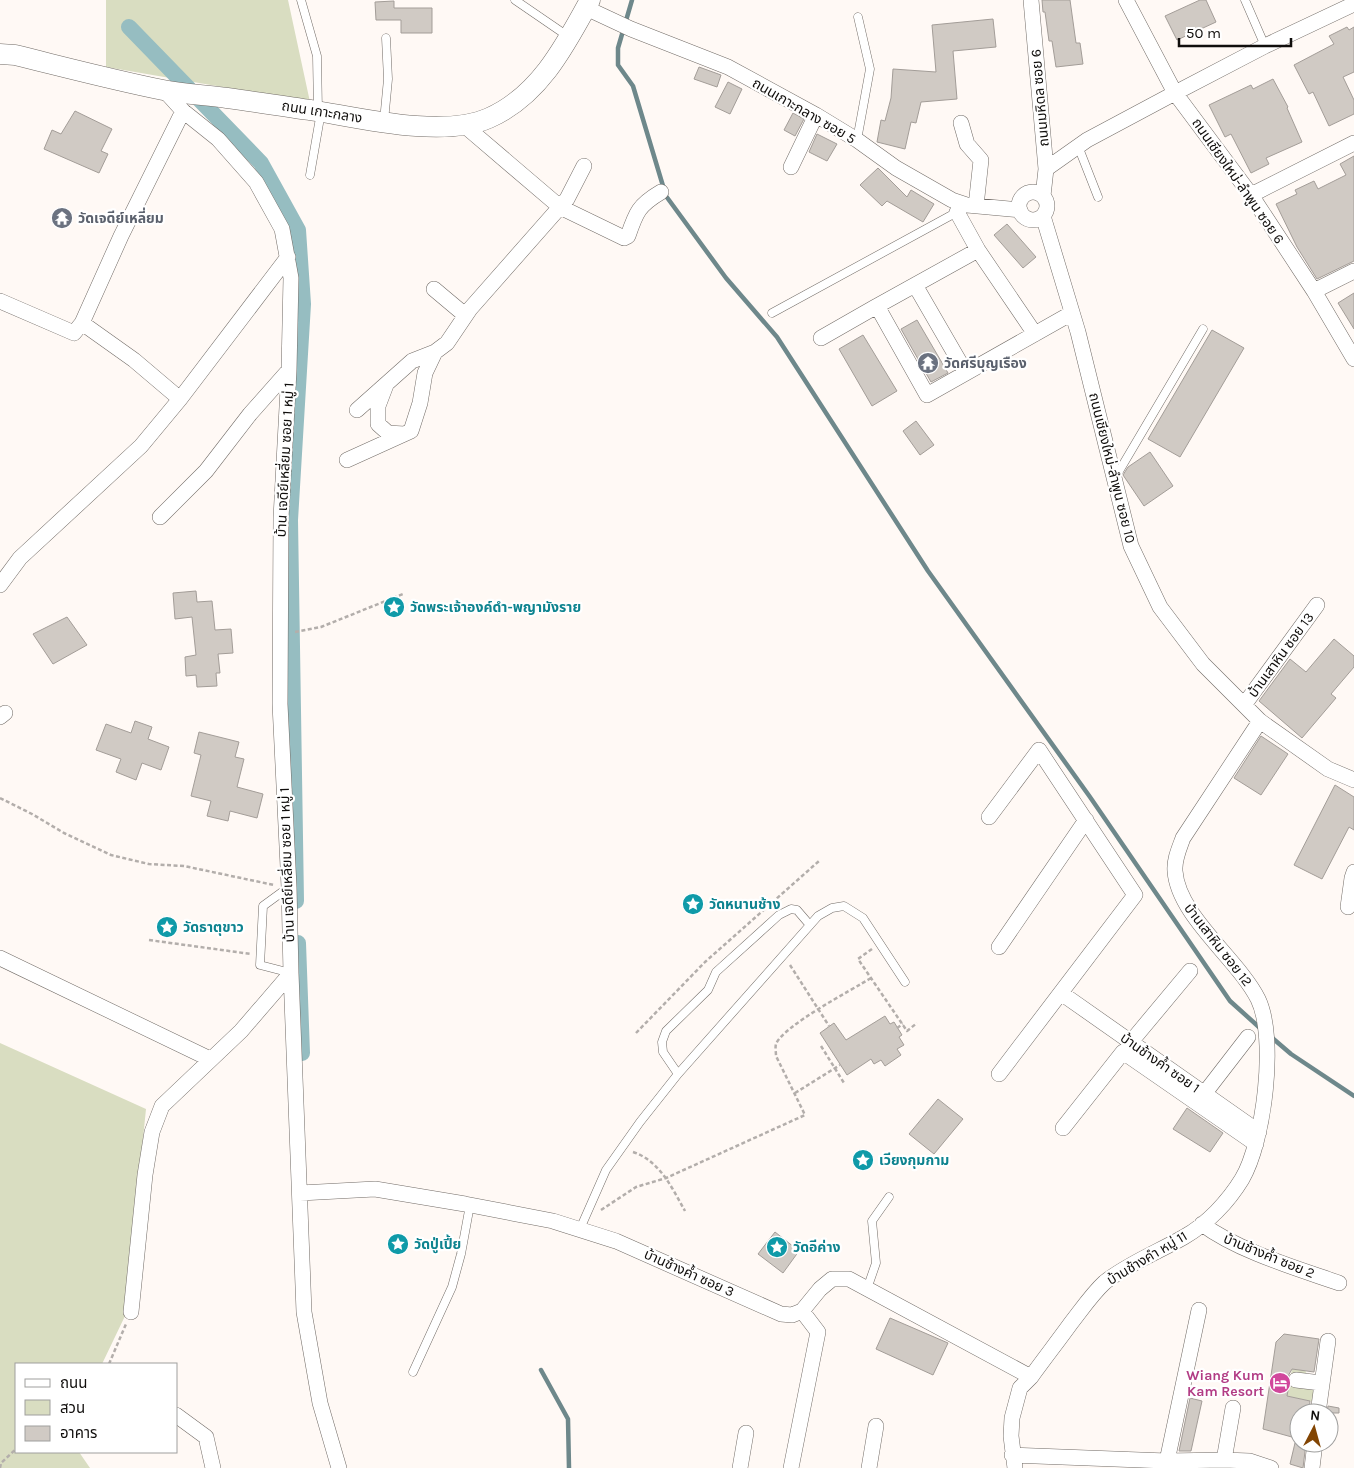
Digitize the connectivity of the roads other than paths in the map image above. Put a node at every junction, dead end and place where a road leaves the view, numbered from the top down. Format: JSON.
{"nodes":[{"id":1,"x":301,"y":0,"type":"edge"},
{"id":2,"x":515,"y":0,"type":"edge"},
{"id":3,"x":1031,"y":0,"type":"edge"},
{"id":4,"x":1126,"y":0,"type":"edge"},
{"id":5,"x":1245,"y":0,"type":"edge"},
{"id":6,"x":1354,"y":4,"type":"edge"},
{"id":7,"x":592,"y":8,"type":"edge"},
{"id":8,"x":858,"y":17,"type":"dead end"},
{"id":9,"x":568,"y":37,"type":"junction"},
{"id":10,"x":386,"y":38,"type":"dead end"},
{"id":11,"x":1265,"y":46,"type":"junction"},
{"id":12,"x":0,"y":54,"type":"edge"},
{"id":13,"x":164,"y":90,"type":"junction"},
{"id":14,"x":1176,"y":93,"type":"junction"},
{"id":15,"x":184,"y":111,"type":"junction"},
{"id":16,"x":320,"y":112,"type":"junction"},
{"id":17,"x":816,"y":115,"type":"junction"},
{"id":18,"x":384,"y":122,"type":"junction"},
{"id":19,"x":961,"y":123,"type":"dead end"},
{"id":20,"x":465,"y":126,"type":"junction"},
{"id":21,"x":857,"y":140,"type":"junction"},
{"id":22,"x":1354,"y":143,"type":"edge"},
{"id":23,"x":1078,"y":146,"type":"junction"},
{"id":24,"x":584,"y":166,"type":"dead end"},
{"id":25,"x":791,"y":168,"type":"dead end"},
{"id":26,"x":1046,"y":169,"type":"junction"},
{"id":27,"x":310,"y":175,"type":"dead end"},
{"id":28,"x":661,"y":192,"type":"dead end"},
{"id":29,"x":1043,"y":196,"type":"junction"},
{"id":30,"x":1251,"y":196,"type":"junction"},
{"id":31,"x":1098,"y":197,"type":"dead end"},
{"id":32,"x":560,"y":207,"type":"junction"},
{"id":33,"x":966,"y":208,"type":"junction"},
{"id":34,"x":1020,"y":210,"type":"junction"},
{"id":35,"x":1043,"y":216,"type":"junction"},
{"id":36,"x":978,"y":250,"type":"junction"},
{"id":37,"x":288,"y":257,"type":"junction"},
{"id":38,"x":1354,"y":271,"type":"edge"},
{"id":39,"x":916,"y":284,"type":"junction"},
{"id":40,"x":434,"y":289,"type":"dead end"},
{"id":41,"x":1314,"y":292,"type":"junction"},
{"id":42,"x":0,"y":301,"type":"edge"},
{"id":43,"x":877,"y":306,"type":"junction"},
{"id":44,"x":772,"y":313,"type":"dead end"},
{"id":45,"x":1072,"y":313,"type":"junction"},
{"id":46,"x":465,"y":315,"type":"junction"},
{"id":47,"x":78,"y":328,"type":"junction"},
{"id":48,"x":1203,"y":329,"type":"dead end"},
{"id":49,"x":1035,"y":334,"type":"junction"},
{"id":50,"x":821,"y":338,"type":"dead end"},
{"id":51,"x":435,"y":352,"type":"junction"},
{"id":52,"x":1354,"y":359,"type":"edge"},
{"id":53,"x":289,"y":370,"type":"junction"},
{"id":54,"x":966,"y":373,"type":"junction"},
{"id":55,"x":387,"y":383,"type":"junction"},
{"id":56,"x":180,"y":399,"type":"junction"},
{"id":57,"x":357,"y":410,"type":"dead end"},
{"id":58,"x":406,"y":434,"type":"junction"},
{"id":59,"x":347,"y":460,"type":"dead end"},
{"id":60,"x":1114,"y":480,"type":"junction"},
{"id":61,"x":160,"y":517,"type":"dead end"},
{"id":62,"x":0,"y":585,"type":"edge"},
{"id":63,"x":1317,"y":605,"type":"dead end"},
{"id":64,"x":1244,"y":704,"type":"junction"},
{"id":65,"x":1260,"y":720,"type":"junction"},
{"id":66,"x":1354,"y":780,"type":"edge"},
{"id":67,"x":989,"y":817,"type":"dead end"},
{"id":68,"x":1086,"y":820,"type":"junction"},
{"id":69,"x":1354,"y":872,"type":"edge"},
{"id":70,"x":284,"y":891,"type":"junction"},
{"id":71,"x":1348,"y":907,"type":"dead end"},
{"id":72,"x":810,"y":924,"type":"junction"},
{"id":73,"x":999,"y":947,"type":"dead end"},
{"id":74,"x":0,"y":958,"type":"edge"},
{"id":75,"x":1190,"y":971,"type":"dead end"},
{"id":76,"x":291,"y":973,"type":"junction"},
{"id":77,"x":905,"y":982,"type":"dead end"},
{"id":78,"x":1061,"y":993,"type":"junction"},
{"id":79,"x":1248,"y":1037,"type":"dead end"},
{"id":80,"x":1266,"y":1042,"type":"joint"},
{"id":81,"x":1130,"y":1043,"type":"junction"},
{"id":82,"x":210,"y":1059,"type":"junction"},
{"id":83,"x":678,"y":1074,"type":"junction"},
{"id":84,"x":999,"y":1074,"type":"dead end"},
{"id":85,"x":1204,"y":1094,"type":"junction"},
{"id":86,"x":1063,"y":1128,"type":"dead end"},
{"id":87,"x":1258,"y":1138,"type":"junction"},
{"id":88,"x":306,"y":1193,"type":"junction"},
{"id":89,"x":888,"y":1197,"type":"dead end"},
{"id":90,"x":470,"y":1205,"type":"junction"},
{"id":91,"x":1202,"y":1224,"type":"junction"},
{"id":92,"x":584,"y":1231,"type":"junction"},
{"id":93,"x":1339,"y":1283,"type":"dead end"},
{"id":94,"x":867,"y":1289,"type":"junction"},
{"id":95,"x":1199,"y":1310,"type":"dead end"},
{"id":96,"x":802,"y":1311,"type":"junction"},
{"id":97,"x":132,"y":1312,"type":"road end"},
{"id":98,"x":1328,"y":1341,"type":"dead end"},
{"id":99,"x":413,"y":1372,"type":"dead end"},
{"id":100,"x":1031,"y":1377,"type":"junction"},
{"id":101,"x":1296,"y":1380,"type":"dead end"},
{"id":102,"x":1322,"y":1383,"type":"junction"},
{"id":103,"x":1319,"y":1403,"type":"edge"},
{"id":104,"x":1233,"y":1408,"type":"dead end"},
{"id":105,"x":178,"y":1416,"type":"edge"},
{"id":106,"x":876,"y":1426,"type":"dead end"},
{"id":107,"x":746,"y":1434,"type":"dead end"},
{"id":108,"x":1314,"y":1453,"type":"edge"},
{"id":109,"x":1224,"y":1460,"type":"junction"},
{"id":110,"x":1168,"y":1461,"type":"junction"},
{"id":111,"x":1011,"y":1464,"type":"edge"},
{"id":112,"x":1191,"y":1464,"type":"edge"},
{"id":113,"x":213,"y":1468,"type":"edge"},
{"id":114,"x":339,"y":1468,"type":"edge"},
{"id":115,"x":740,"y":1468,"type":"edge"},
{"id":116,"x":791,"y":1468,"type":"edge"},
{"id":117,"x":869,"y":1468,"type":"edge"},
{"id":118,"x":1271,"y":1468,"type":"edge"},
{"id":119,"x":1312,"y":1468,"type":"edge"}],
"edges":[{"from":1,"to":16,"type":"lane"},
{"from":2,"to":9,"type":"lane"},
{"from":3,"to":26,"type":"street","name":"ถนนมหิดล ซอย 6"},
{"from":4,"to":14,"type":"street","name":"ถนนเชียงใหม่-ลำพูน ซอย 6"},
{"from":5,"to":11,"type":"lane"},
{"from":6,"to":11,"type":"street"},
{"from":7,"to":9,"type":"street","name":"ถนน เกาะกลาง"},
{"from":7,"to":17,"type":"street","name":"ถนนเกาะกลาง ซอย 5"},
{"from":8,"to":21,"type":"lane"},
{"from":9,"to":20,"type":"street","name":"ถนน เกาะกลาง"},
{"from":10,"to":18,"type":"lane"},
{"from":11,"to":14,"type":"street"},
{"from":12,"to":13,"type":"street","name":"ถนน เกาะกลาง"},
{"from":13,"to":15,"type":"street","name":"บ้าน เจดีย์เหลี่ยม ซอย 1 หมู่ 1"},
{"from":13,"to":16,"type":"street","name":"ถนน เกาะกลาง"},
{"from":14,"to":23,"type":"street"},
{"from":14,"to":30,"type":"street","name":"ถนนเชียงใหม่-ลำพูน ซอย 6"},
{"from":15,"to":37,"type":"street","name":"บ้าน เจดีย์เหลี่ยม ซอย 1 หมู่ 1"},
{"from":15,"to":47,"type":"street"},
{"from":16,"to":18,"type":"street","name":"ถนน เกาะกลาง"},
{"from":16,"to":27,"type":"lane"},
{"from":17,"to":21,"type":"street","name":"ถนนเกาะกลาง ซอย 5"},
{"from":17,"to":25,"type":"street"},
{"from":18,"to":20,"type":"street","name":"ถนน เกาะกลาง"},
{"from":19,"to":33,"type":"street"},
{"from":20,"to":32,"type":"street"},
{"from":21,"to":33,"type":"street","name":"ถนนเกาะกลาง ซอย 5"},
{"from":22,"to":30,"type":"street"},
{"from":23,"to":26,"type":"street"},
{"from":23,"to":31,"type":"lane"},
{"from":24,"to":32,"type":"street"},
{"from":26,"to":29,"type":"street","name":"ถนนมหิดล ซอย 6"},
{"from":28,"to":32,"type":"street"},
{"from":29,"to":34,"type":"street"},
{"from":29,"to":35,"type":"street"},
{"from":30,"to":41,"type":"street","name":"ถนนเชียงใหม่-ลำพูน ซอย 6"},
{"from":32,"to":46,"type":"street"},
{"from":33,"to":34,"type":"street","name":"ถนนเกาะกลาง ซอย 5"},
{"from":33,"to":36,"type":"street"},
{"from":33,"to":44,"type":"lane"},
{"from":34,"to":35,"type":"street"},
{"from":35,"to":45,"type":"street","name":"ถนนเชียงใหม่-ลำพูน ซอย 10"},
{"from":36,"to":39,"type":"street"},
{"from":36,"to":49,"type":"street"},
{"from":37,"to":53,"type":"street","name":"บ้าน เจดีย์เหลี่ยม ซอย 1 หมู่ 1"},
{"from":37,"to":56,"type":"street"},
{"from":38,"to":41,"type":"street"},
{"from":39,"to":43,"type":"street"},
{"from":39,"to":54,"type":"street"},
{"from":40,"to":46,"type":"street"},
{"from":41,"to":52,"type":"street","name":"ถนนเชียงใหม่-ลำพูน ซอย 6"},
{"from":42,"to":47,"type":"street"},
{"from":43,"to":50,"type":"street"},
{"from":43,"to":54,"type":"street"},
{"from":45,"to":49,"type":"street"},
{"from":45,"to":60,"type":"street","name":"ถนนเชียงใหม่-ลำพูน ซอย 10"},
{"from":46,"to":51,"type":"street"},
{"from":47,"to":56,"type":"street"},
{"from":48,"to":60,"type":"lane"},
{"from":49,"to":54,"type":"street"},
{"from":51,"to":55,"type":"street"},
{"from":51,"to":58,"type":"street"},
{"from":53,"to":61,"type":"street"},
{"from":53,"to":70,"type":"street","name":"บ้าน เจดีย์เหลี่ยม ซอย 1 หมู่ 1"},
{"from":55,"to":57,"type":"street"},
{"from":55,"to":58,"type":"street"},
{"from":56,"to":62,"type":"street"},
{"from":58,"to":59,"type":"street"},
{"from":60,"to":64,"type":"street","name":"ถนนเชียงใหม่-ลำพูน ซอย 10"},
{"from":63,"to":64,"type":"street","name":"บ้านเสาหิน ซอย 13"},
{"from":64,"to":65,"type":"street","name":"ถนนเชียงใหม่-ลำพูน ซอย 10"},
{"from":65,"to":66,"type":"street","name":"ถนนเชียงใหม่-ลำพูน ซอย 10"},
{"from":65,"to":80,"type":"street","name":"บ้านเสาหิน ซอย 12"},
{"from":67,"to":68,"type":"street"},
{"from":68,"to":73,"type":"street"},
{"from":68,"to":78,"type":"street"},
{"from":69,"to":71,"type":"street"},
{"from":70,"to":76,"type":"street","name":"บ้าน เจดีย์เหลี่ยม ซอย 1 หมู่ 1"},
{"from":70,"to":76,"type":"lane"},
{"from":72,"to":77,"type":"lane"},
{"from":72,"to":83,"type":"lane"},
{"from":72,"to":83,"type":"lane"},
{"from":74,"to":82,"type":"street"},
{"from":75,"to":81,"type":"street"},
{"from":76,"to":82,"type":"street"},
{"from":76,"to":88,"type":"street","name":"บ้าน เจดีย์เหลี่ยม ซอย 1 หมู่ 1"},
{"from":78,"to":81,"type":"street","name":"บ้านช้างค้ำ ซอย 1"},
{"from":78,"to":84,"type":"street"},
{"from":79,"to":85,"type":"street"},
{"from":80,"to":87,"type":"street","name":"บ้านช้างคำ หมู่ 11"},
{"from":81,"to":85,"type":"street","name":"บ้านช้างค้ำ ซอย 1"},
{"from":82,"to":97,"type":"street"},
{"from":83,"to":92,"type":"lane"},
{"from":85,"to":87,"type":"street","name":"บ้านช้างค้ำ ซอย 1"},
{"from":86,"to":87,"type":"street"},
{"from":87,"to":91,"type":"street","name":"บ้านช้างคำ หมู่ 11"},
{"from":88,"to":90,"type":"street","name":"บ้านช้างค้ำ ซอย 3"},
{"from":88,"to":114,"type":"street","name":"บ้าน เจดีย์เหลี่ยม ซอย 1 หมู่ 1"},
{"from":89,"to":94,"type":"lane"},
{"from":90,"to":92,"type":"street","name":"บ้านช้างค้ำ ซอย 3"},
{"from":90,"to":99,"type":"lane"},
{"from":91,"to":93,"type":"street","name":"บ้านช้างค้ำ ซอย 2"},
{"from":91,"to":100,"type":"street","name":"บ้านช้างคำ หมู่ 11"},
{"from":92,"to":96,"type":"street","name":"บ้านช้างค้ำ ซอย 3"},
{"from":94,"to":96,"type":"street"},
{"from":94,"to":100,"type":"street"},
{"from":95,"to":110,"type":"street"},
{"from":96,"to":116,"type":"street"},
{"from":98,"to":102,"type":"street"},
{"from":100,"to":111,"type":"street","name":"บ้านช้างคำ หมู่ 11"},
{"from":101,"to":102,"type":"street"},
{"from":102,"to":103,"type":"street"},
{"from":104,"to":109,"type":"street"},
{"from":105,"to":113,"type":"street"},
{"from":106,"to":117,"type":"street"},
{"from":107,"to":115,"type":"street"},
{"from":108,"to":119,"type":"street"},
{"from":109,"to":112,"type":"street"},
{"from":109,"to":118,"type":"street"},
{"from":110,"to":111,"type":"street"},
{"from":110,"to":112,"type":"street"}]}
